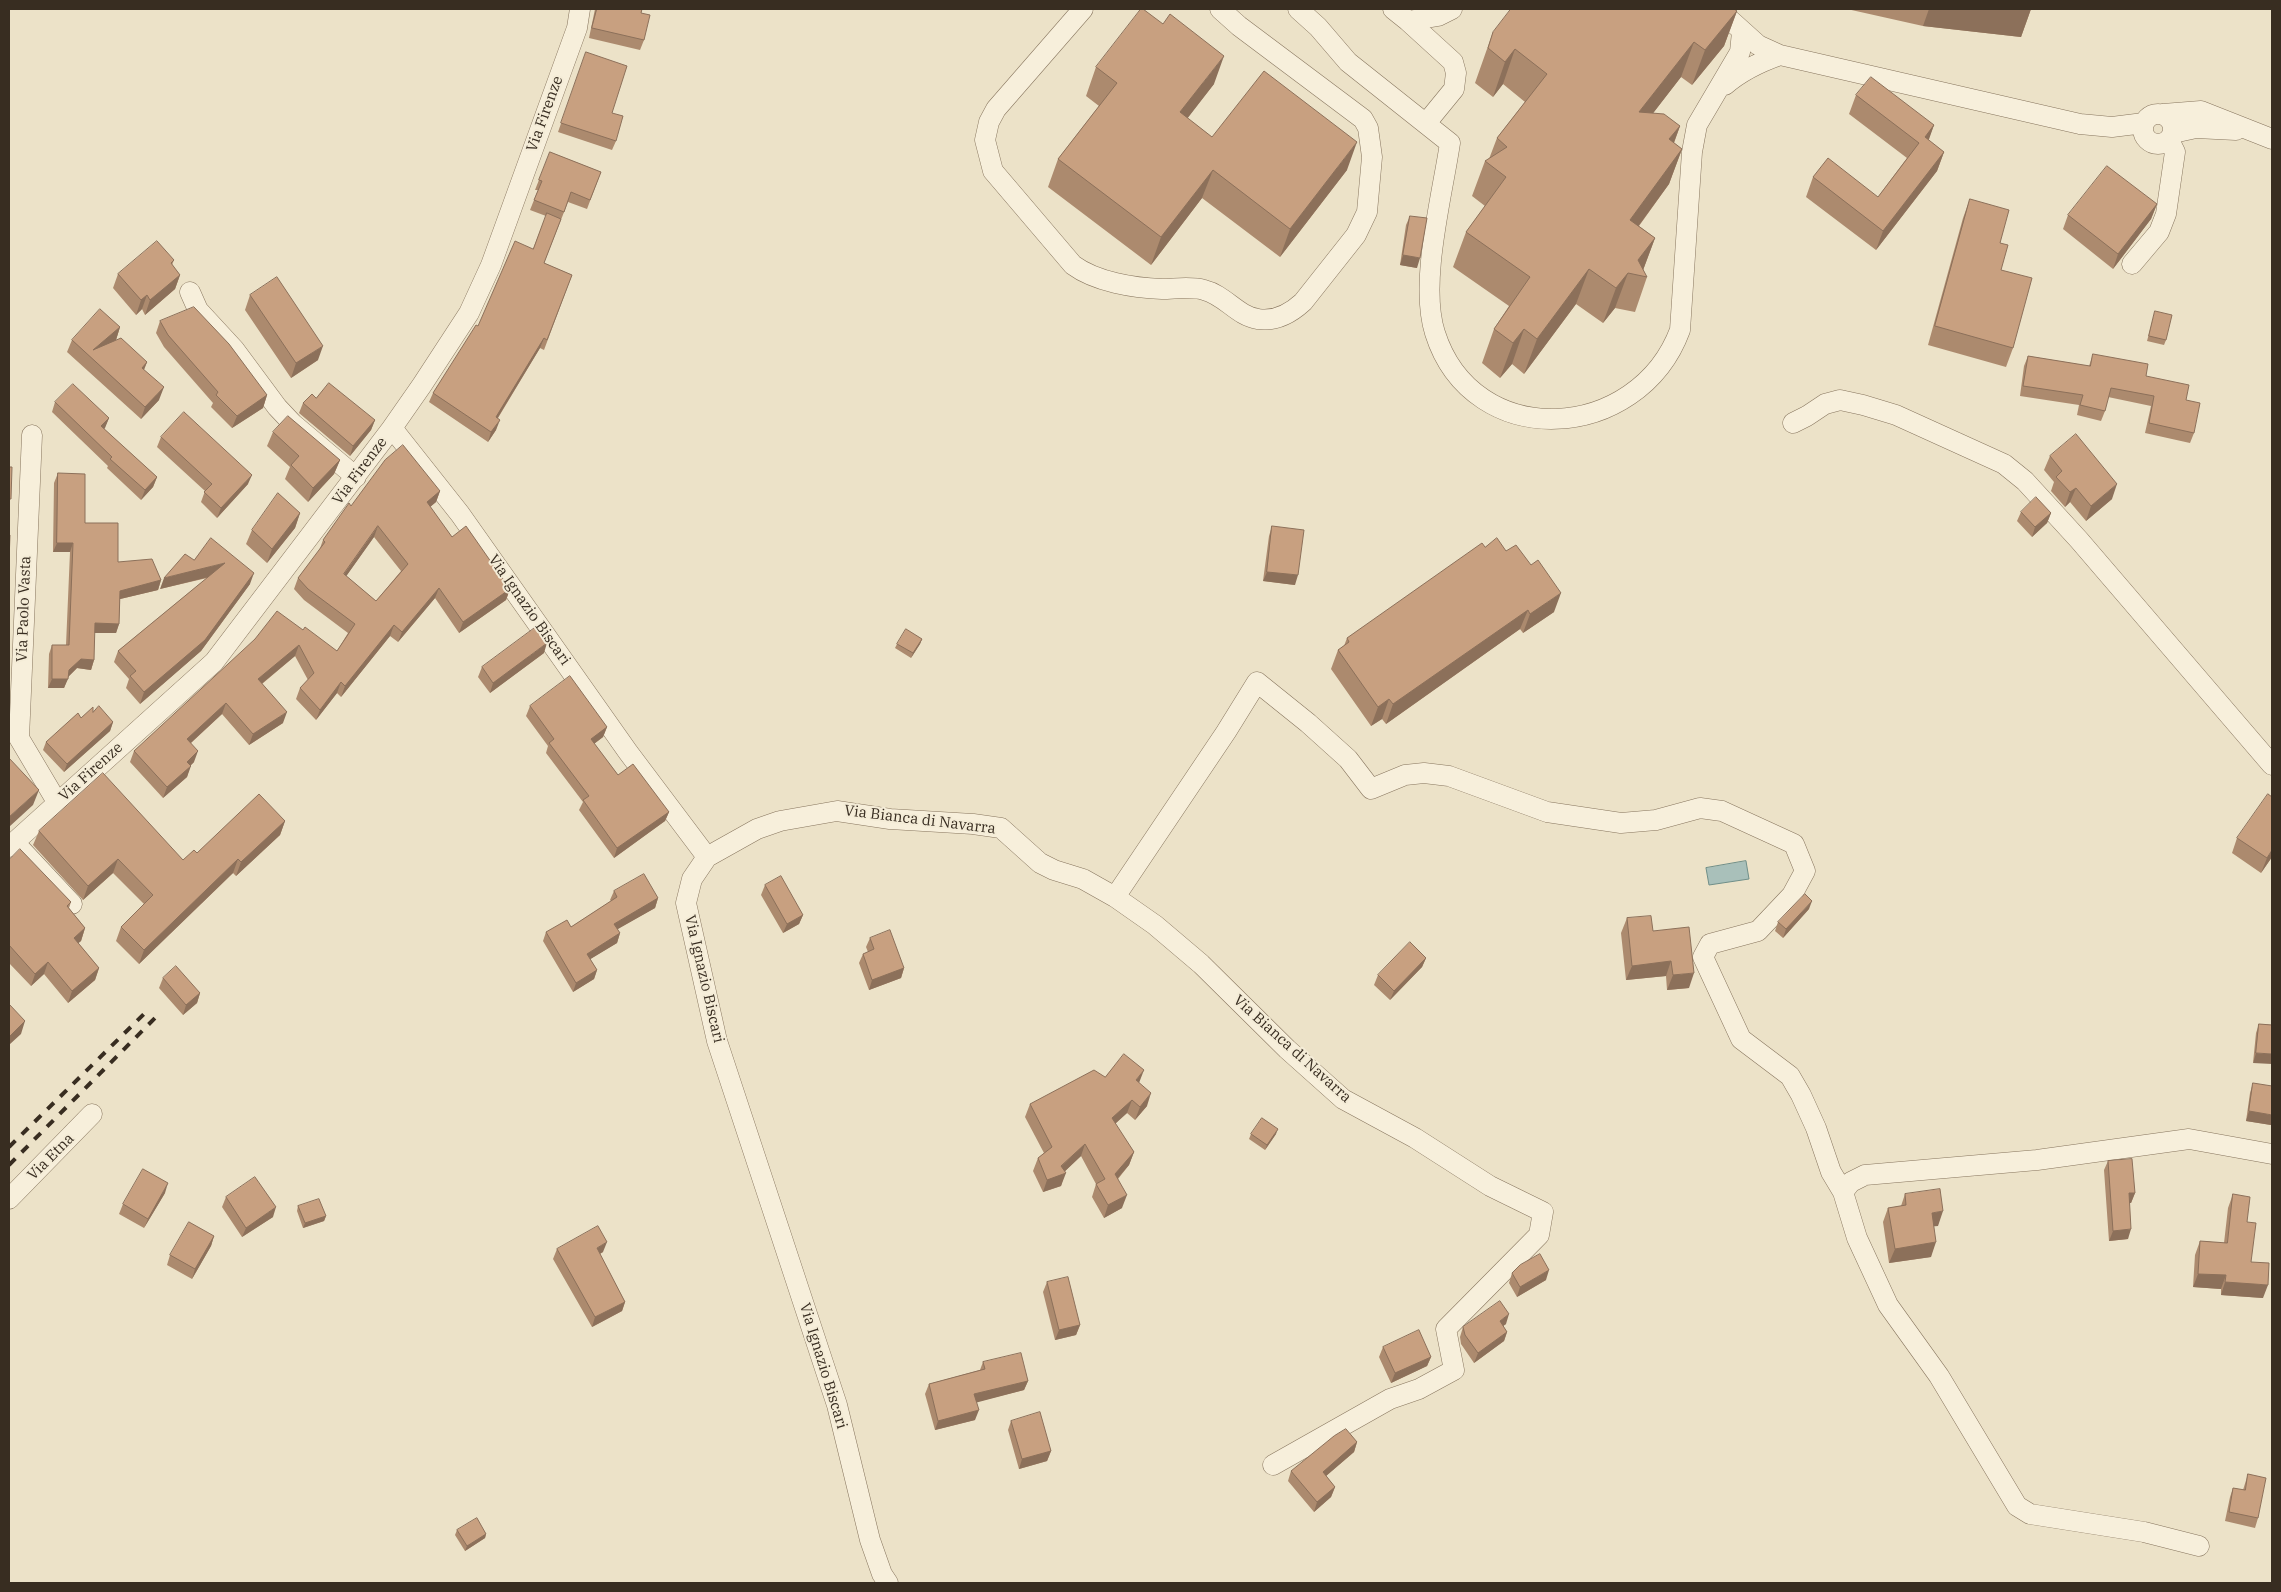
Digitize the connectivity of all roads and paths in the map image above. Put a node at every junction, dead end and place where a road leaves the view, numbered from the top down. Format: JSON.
{"nodes":[{"id":1,"x":580,"y":9,"type":"edge"},
{"id":2,"x":1083,"y":9,"type":"edge"},
{"id":3,"x":1220,"y":9,"type":"edge"},
{"id":4,"x":1298,"y":9,"type":"edge"},
{"id":5,"x":1452,"y":9,"type":"edge"},
{"id":6,"x":1718,"y":9,"type":"edge"},
{"id":7,"x":1400,"y":15,"type":"edge"},
{"id":8,"x":1742,"y":32,"type":"junction"},
{"id":9,"x":1780,"y":54,"type":"junction"},
{"id":10,"x":1714,"y":95,"type":"junction"},
{"id":11,"x":2163,"y":114,"type":"junction"},
{"id":12,"x":1427,"y":122,"type":"junction"},
{"id":13,"x":2144,"y":123,"type":"junction"},
{"id":14,"x":2080,"y":124,"type":"junction"},
{"id":15,"x":2247,"y":131,"type":"junction"},
{"id":16,"x":2165,"y":139,"type":"junction"},
{"id":17,"x":2272,"y":139,"type":"edge"},
{"id":18,"x":2132,"y":264,"type":"dead end"},
{"id":19,"x":190,"y":292,"type":"dead end"},
{"id":20,"x":1793,"y":422,"type":"dead end"},
{"id":21,"x":392,"y":428,"type":"junction"},
{"id":22,"x":32,"y":435,"type":"dead end"},
{"id":23,"x":356,"y":477,"type":"junction"},
{"id":24,"x":2272,"y":765,"type":"edge"},
{"id":25,"x":57,"y":802,"type":"junction"},
{"id":26,"x":12,"y":844,"type":"edge"},
{"id":27,"x":707,"y":857,"type":"junction"},
{"id":28,"x":1115,"y":897,"type":"junction"},
{"id":29,"x":72,"y":904,"type":"edge"},
{"id":30,"x":92,"y":1114,"type":"dead end"},
{"id":31,"x":2272,"y":1154,"type":"edge"},
{"id":32,"x":1843,"y":1192,"type":"junction"},
{"id":33,"x":9,"y":1199,"type":"edge"},
{"id":34,"x":1273,"y":1466,"type":"dead end"},
{"id":35,"x":2200,"y":1546,"type":"dead end"},
{"id":36,"x":888,"y":1583,"type":"edge"}],
"edges":[{"from":1,"to":21,"type":"street","name":"Via Firenze"},
{"from":2,"to":3,"type":"street"},
{"from":4,"to":12,"type":"street"},
{"from":5,"to":7,"type":"street"},
{"from":6,"to":8,"type":"street"},
{"from":7,"to":12,"type":"street"},
{"from":8,"to":9,"type":"street"},
{"from":8,"to":10,"type":"street"},
{"from":9,"to":10,"type":"street"},
{"from":9,"to":14,"type":"street"},
{"from":10,"to":12,"type":"street"},
{"from":11,"to":13,"type":"street"},
{"from":11,"to":15,"type":"street"},
{"from":11,"to":16,"type":"street"},
{"from":13,"to":14,"type":"street"},
{"from":13,"to":16,"type":"street"},
{"from":14,"to":16,"type":"street"},
{"from":15,"to":16,"type":"street"},
{"from":15,"to":17,"type":"street"},
{"from":16,"to":18,"type":"street"},
{"from":19,"to":23,"type":"street"},
{"from":20,"to":24,"type":"street"},
{"from":21,"to":23,"type":"street","name":"Via Firenze"},
{"from":21,"to":27,"type":"street","name":"Via Ignazio Biscari"},
{"from":22,"to":25,"type":"street","name":"Via Paolo Vasta"},
{"from":23,"to":25,"type":"street","name":"Via Firenze"},
{"from":25,"to":26,"type":"street","name":"Via Firenze"},
{"from":26,"to":29,"type":"street"},
{"from":27,"to":28,"type":"street","name":"Via Bianca di Navarra"},
{"from":27,"to":36,"type":"street","name":"Via Ignazio Biscari"},
{"from":28,"to":32,"type":"street"},
{"from":28,"to":34,"type":"street","name":"Via Bianca di Navarra"},
{"from":30,"to":33,"type":"street","name":"Via Etna"},
{"from":31,"to":32,"type":"street"},
{"from":32,"to":35,"type":"street"}]}
